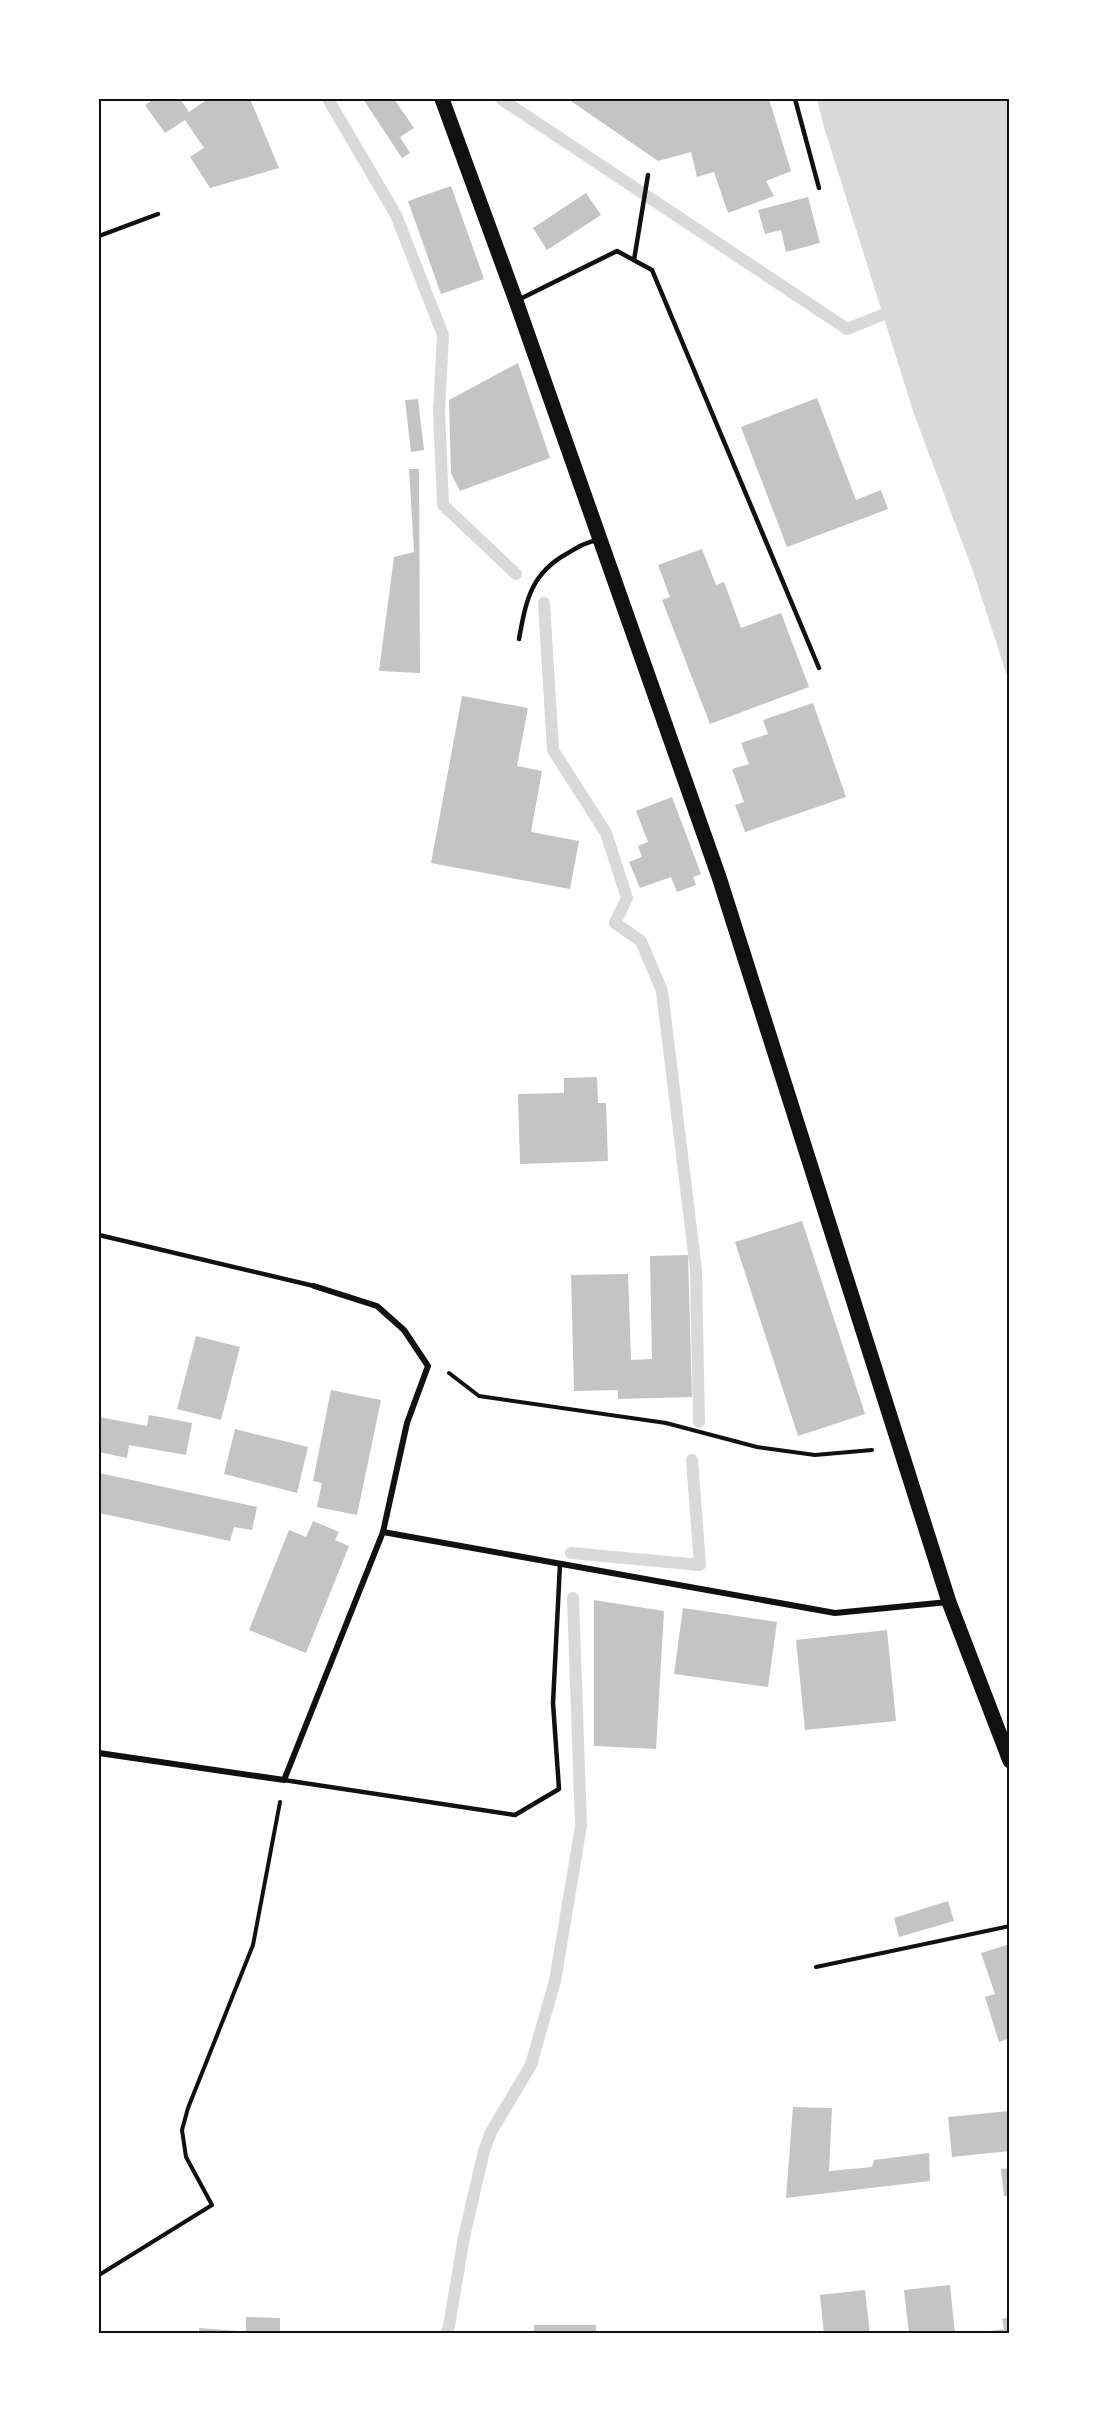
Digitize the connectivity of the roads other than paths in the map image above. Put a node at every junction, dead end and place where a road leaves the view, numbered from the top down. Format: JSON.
{"nodes":[{"id":1,"x":442,"y":99,"type":"edge"},
{"id":2,"x":795,"y":99,"type":"edge"},
{"id":3,"x":648,"y":175,"type":"dead end"},
{"id":4,"x":819,"y":188,"type":"dead end"},
{"id":5,"x":158,"y":214,"type":"dead end"},
{"id":6,"x":99,"y":236,"type":"edge"},
{"id":7,"x":634,"y":260,"type":"junction"},
{"id":8,"x":516,"y":301,"type":"junction"},
{"id":9,"x":600,"y":540,"type":"junction"},
{"id":10,"x":519,"y":639,"type":"dead end"},
{"id":11,"x":819,"y":668,"type":"dead end"},
{"id":12,"x":99,"y":1235,"type":"edge"},
{"id":13,"x":314,"y":1286,"type":"joint"},
{"id":14,"x":383,"y":1532,"type":"junction"},
{"id":15,"x":560,"y":1564,"type":"junction"},
{"id":16,"x":949,"y":1602,"type":"junction"},
{"id":17,"x":99,"y":1753,"type":"edge"},
{"id":18,"x":1010,"y":1761,"type":"edge"},
{"id":19,"x":284,"y":1780,"type":"junction"}],
"edges":[{"from":1,"to":8,"type":"main road"},
{"from":2,"to":4,"type":"lane"},
{"from":3,"to":7,"type":"lane"},
{"from":5,"to":6,"type":"lane"},
{"from":7,"to":8,"type":"lane"},
{"from":7,"to":11,"type":"lane"},
{"from":8,"to":9,"type":"main road"},
{"from":9,"to":10,"type":"lane"},
{"from":9,"to":16,"type":"main road"},
{"from":12,"to":13,"type":"lane"},
{"from":13,"to":14,"type":"street"},
{"from":14,"to":15,"type":"street"},
{"from":14,"to":19,"type":"street"},
{"from":15,"to":16,"type":"street"},
{"from":15,"to":19,"type":"lane"},
{"from":16,"to":18,"type":"main road"},
{"from":17,"to":19,"type":"street"}]}
